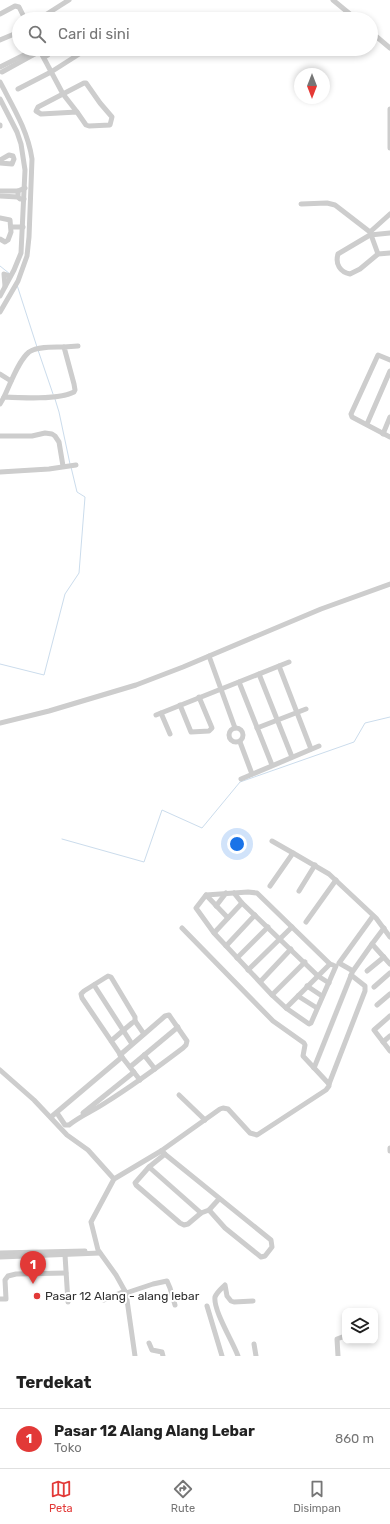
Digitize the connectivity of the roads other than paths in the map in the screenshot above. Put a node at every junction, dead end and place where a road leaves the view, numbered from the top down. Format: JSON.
{"nodes":[{"id":1,"x":69,"y":0,"type":"edge"},
{"id":2,"x":333,"y":0,"type":"edge"},
{"id":3,"x":22,"y":12,"type":"edge"},
{"id":4,"x":50,"y":12,"type":"edge"},
{"id":5,"x":348,"y":12,"type":"edge"},
{"id":6,"x":0,"y":14,"type":"edge"},
{"id":7,"x":12,"y":35,"type":"edge"},
{"id":8,"x":378,"y":38,"type":"edge"},
{"id":9,"x":0,"y":40,"type":"edge"},
{"id":10,"x":390,"y":48,"type":"edge"},
{"id":11,"x":27,"y":56,"type":"edge"},
{"id":12,"x":76,"y":56,"type":"edge"},
{"id":13,"x":44,"y":57,"type":"edge"},
{"id":14,"x":0,"y":70,"type":"edge"},
{"id":15,"x":51,"y":72,"type":"junction"},
{"id":16,"x":0,"y":82,"type":"edge"},
{"id":17,"x":18,"y":89,"type":"dead end"},
{"id":18,"x":63,"y":94,"type":"junction"},
{"id":19,"x":0,"y":99,"type":"edge"},
{"id":20,"x":390,"y":109,"type":"edge"},
{"id":21,"x":77,"y":112,"type":"junction"},
{"id":22,"x":390,"y":122,"type":"edge"},
{"id":23,"x":390,"y":148,"type":"edge"},
{"id":24,"x":0,"y":160,"type":"edge"},
{"id":25,"x":0,"y":163,"type":"edge"},
{"id":26,"x":25,"y":188,"type":"junction"},
{"id":27,"x":0,"y":191,"type":"edge"},
{"id":28,"x":18,"y":191,"type":"junction"},
{"id":29,"x":0,"y":196,"type":"edge"},
{"id":30,"x":18,"y":197,"type":"junction"},
{"id":31,"x":24,"y":199,"type":"junction"},
{"id":32,"x":302,"y":204,"type":"dead end"},
{"id":33,"x":390,"y":214,"type":"edge"},
{"id":34,"x":0,"y":218,"type":"edge"},
{"id":35,"x":11,"y":230,"type":"junction"},
{"id":36,"x":23,"y":230,"type":"junction"},
{"id":37,"x":390,"y":233,"type":"edge"},
{"id":38,"x":370,"y":234,"type":"junction"},
{"id":39,"x":0,"y":239,"type":"edge"},
{"id":40,"x":390,"y":253,"type":"edge"},
{"id":41,"x":378,"y":254,"type":"junction"},
{"id":42,"x":2,"y":273,"type":"edge"},
{"id":43,"x":12,"y":274,"type":"junction"},
{"id":44,"x":6,"y":286,"type":"junction"},
{"id":45,"x":0,"y":296,"type":"edge"},
{"id":46,"x":0,"y":311,"type":"edge"},
{"id":47,"x":78,"y":346,"type":"dead end"},
{"id":48,"x":64,"y":347,"type":"junction"},
{"id":49,"x":390,"y":360,"type":"edge"},
{"id":50,"x":390,"y":371,"type":"edge"},
{"id":51,"x":0,"y":374,"type":"edge"},
{"id":52,"x":11,"y":381,"type":"junction"},
{"id":53,"x":4,"y":397,"type":"junction"},
{"id":54,"x":0,"y":404,"type":"edge"},
{"id":55,"x":390,"y":417,"type":"edge"},
{"id":56,"x":367,"y":424,"type":"junction"},
{"id":57,"x":382,"y":434,"type":"junction"},
{"id":58,"x":0,"y":436,"type":"edge"},
{"id":59,"x":390,"y":437,"type":"edge"},
{"id":60,"x":74,"y":465,"type":"dead end"},
{"id":61,"x":65,"y":466,"type":"junction"},
{"id":62,"x":0,"y":472,"type":"edge"},
{"id":63,"x":390,"y":584,"type":"edge"},
{"id":64,"x":209,"y":656,"type":"junction"},
{"id":65,"x":289,"y":662,"type":"dead end"},
{"id":66,"x":279,"y":666,"type":"junction"},
{"id":67,"x":259,"y":674,"type":"junction"},
{"id":68,"x":239,"y":682,"type":"junction"},
{"id":69,"x":220,"y":688,"type":"junction"},
{"id":70,"x":199,"y":697,"type":"junction"},
{"id":71,"x":180,"y":705,"type":"junction"},
{"id":72,"x":306,"y":709,"type":"dead end"},
{"id":73,"x":297,"y":713,"type":"junction"},
{"id":74,"x":276,"y":721,"type":"junction"},
{"id":75,"x":0,"y":723,"type":"edge"},
{"id":76,"x":235,"y":728,"type":"junction"},
{"id":77,"x":257,"y":728,"type":"junction"},
{"id":78,"x":170,"y":734,"type":"dead end"},
{"id":79,"x":240,"y":742,"type":"junction"},
{"id":80,"x":319,"y":746,"type":"dead end"},
{"id":81,"x":311,"y":749,"type":"junction"},
{"id":82,"x":292,"y":757,"type":"junction"},
{"id":83,"x":272,"y":765,"type":"junction"},
{"id":84,"x":252,"y":774,"type":"junction"},
{"id":85,"x":241,"y":779,"type":"dead end"},
{"id":86,"x":272,"y":841,"type":"dead end"},
{"id":87,"x":293,"y":853,"type":"junction"},
{"id":88,"x":315,"y":865,"type":"junction"},
{"id":89,"x":336,"y":880,"type":"junction"},
{"id":90,"x":270,"y":886,"type":"dead end"},
{"id":91,"x":299,"y":891,"type":"dead end"},
{"id":92,"x":234,"y":893,"type":"junction"},
{"id":93,"x":226,"y":894,"type":"junction"},
{"id":94,"x":206,"y":895,"type":"junction"},
{"id":95,"x":242,"y":903,"type":"junction"},
{"id":96,"x":216,"y":906,"type":"junction"},
{"id":97,"x":255,"y":915,"type":"junction"},
{"id":98,"x":373,"y":916,"type":"junction"},
{"id":99,"x":228,"y":918,"type":"junction"},
{"id":100,"x":306,"y":922,"type":"dead end"},
{"id":101,"x":268,"y":926,"type":"junction"},
{"id":102,"x":292,"y":927,"type":"junction"},
{"id":103,"x":182,"y":928,"type":"dead end"},
{"id":104,"x":384,"y":928,"type":"junction"},
{"id":105,"x":214,"y":933,"type":"junction"},
{"id":106,"x":390,"y":937,"type":"edge"},
{"id":107,"x":279,"y":939,"type":"junction"},
{"id":108,"x":372,"y":944,"type":"junction"},
{"id":109,"x":226,"y":946,"type":"junction"},
{"id":110,"x":291,"y":949,"type":"junction"},
{"id":111,"x":384,"y":957,"type":"junction"},
{"id":112,"x":237,"y":958,"type":"junction"},
{"id":113,"x":305,"y":962,"type":"junction"},
{"id":114,"x":330,"y":964,"type":"junction"},
{"id":115,"x":338,"y":964,"type":"junction"},
{"id":116,"x":390,"y":964,"type":"edge"},
{"id":117,"x":248,"y":970,"type":"junction"},
{"id":118,"x":367,"y":971,"type":"dead end"},
{"id":119,"x":352,"y":973,"type":"junction"},
{"id":120,"x":390,"y":973,"type":"edge"},
{"id":121,"x":318,"y":976,"type":"junction"},
{"id":122,"x":260,"y":982,"type":"junction"},
{"id":123,"x":329,"y":983,"type":"junction"},
{"id":124,"x":94,"y":985,"type":"junction"},
{"id":125,"x":308,"y":986,"type":"junction"},
{"id":126,"x":374,"y":987,"type":"dead end"},
{"id":127,"x":390,"y":994,"type":"edge"},
{"id":128,"x":272,"y":995,"type":"junction"},
{"id":129,"x":298,"y":996,"type":"junction"},
{"id":130,"x":322,"y":996,"type":"junction"},
{"id":131,"x":376,"y":1005,"type":"dead end"},
{"id":132,"x":286,"y":1008,"type":"junction"},
{"id":133,"x":317,"y":1008,"type":"junction"},
{"id":134,"x":390,"y":1016,"type":"edge"},
{"id":135,"x":135,"y":1021,"type":"junction"},
{"id":136,"x":178,"y":1027,"type":"junction"},
{"id":137,"x":123,"y":1031,"type":"junction"},
{"id":138,"x":144,"y":1034,"type":"junction"},
{"id":139,"x":390,"y":1036,"type":"edge"},
{"id":140,"x":110,"y":1041,"type":"junction"},
{"id":141,"x":383,"y":1042,"type":"junction"},
{"id":142,"x":132,"y":1044,"type":"junction"},
{"id":143,"x":390,"y":1051,"type":"edge"},
{"id":144,"x":144,"y":1055,"type":"junction"},
{"id":145,"x":121,"y":1056,"type":"junction"},
{"id":146,"x":314,"y":1068,"type":"junction"},
{"id":147,"x":132,"y":1069,"type":"junction"},
{"id":148,"x":155,"y":1069,"type":"junction"},
{"id":149,"x":0,"y":1070,"type":"edge"},
{"id":150,"x":140,"y":1080,"type":"junction"},
{"id":151,"x":329,"y":1084,"type":"junction"},
{"id":152,"x":179,"y":1095,"type":"dead end"},
{"id":153,"x":57,"y":1113,"type":"junction"},
{"id":154,"x":51,"y":1117,"type":"junction"},
{"id":155,"x":79,"y":1117,"type":"junction"},
{"id":156,"x":205,"y":1120,"type":"junction"},
{"id":157,"x":163,"y":1152,"type":"junction"},
{"id":158,"x":149,"y":1167,"type":"junction"},
{"id":159,"x":114,"y":1179,"type":"junction"},
{"id":160,"x":219,"y":1199,"type":"junction"},
{"id":161,"x":209,"y":1210,"type":"junction"},
{"id":162,"x":201,"y":1213,"type":"junction"},
{"id":163,"x":99,"y":1252,"type":"junction"},
{"id":164,"x":0,"y":1253,"type":"edge"},
{"id":165,"x":65,"y":1255,"type":"junction"},
{"id":166,"x":0,"y":1257,"type":"edge"},
{"id":167,"x":66,"y":1273,"type":"junction"},
{"id":168,"x":3,"y":1289,"type":"edge"},
{"id":169,"x":126,"y":1292,"type":"junction"},
{"id":170,"x":0,"y":1299,"type":"edge"},
{"id":171,"x":104,"y":1300,"type":"dead end"},
{"id":172,"x":253,"y":1301,"type":"dead end"},
{"id":173,"x":68,"y":1302,"type":"dead end"},
{"id":174,"x":175,"y":1305,"type":"dead end"},
{"id":175,"x":207,"y":1306,"type":"dead end"},
{"id":176,"x":342,"y":1337,"type":"edge"},
{"id":177,"x":149,"y":1343,"type":"dead end"},
{"id":178,"x":254,"y":1344,"type":"dead end"},
{"id":179,"x":134,"y":1356,"type":"edge"},
{"id":180,"x":163,"y":1356,"type":"edge"},
{"id":181,"x":222,"y":1356,"type":"edge"},
{"id":182,"x":238,"y":1356,"type":"edge"},
{"id":183,"x":256,"y":1356,"type":"edge"},
{"id":184,"x":338,"y":1356,"type":"edge"}],
"edges":[{"from":1,"to":4,"type":"street"},
{"from":2,"to":5,"type":"street"},
{"from":3,"to":6,"type":"street"},
{"from":7,"to":9,"type":"street"},
{"from":8,"to":10,"type":"street"},
{"from":11,"to":14,"type":"street"},
{"from":12,"to":15,"type":"street"},
{"from":13,"to":15,"type":"street"},
{"from":15,"to":17,"type":"street"},
{"from":15,"to":18,"type":"street"},
{"from":16,"to":46,"type":"street"},
{"from":18,"to":21,"type":"street"},
{"from":18,"to":21,"type":"street"},
{"from":18,"to":21,"type":"street"},
{"from":19,"to":26,"type":"street"},
{"from":20,"to":22,"type":"street"},
{"from":22,"to":23,"type":"street"},
{"from":24,"to":25,"type":"street"},
{"from":26,"to":28,"type":"street"},
{"from":26,"to":31,"type":"street"},
{"from":27,"to":28,"type":"street"},
{"from":28,"to":30,"type":"street"},
{"from":29,"to":30,"type":"street"},
{"from":30,"to":31,"type":"street"},
{"from":31,"to":36,"type":"street"},
{"from":32,"to":38,"type":"street"},
{"from":33,"to":38,"type":"street"},
{"from":34,"to":35,"type":"street"},
{"from":35,"to":36,"type":"street"},
{"from":35,"to":39,"type":"street"},
{"from":36,"to":43,"type":"street"},
{"from":37,"to":38,"type":"street"},
{"from":38,"to":41,"type":"street"},
{"from":38,"to":41,"type":"street"},
{"from":40,"to":41,"type":"street"},
{"from":42,"to":43,"type":"street"},
{"from":42,"to":44,"type":"street"},
{"from":43,"to":44,"type":"street"},
{"from":44,"to":45,"type":"street"},
{"from":47,"to":48,"type":"street"},
{"from":48,"to":52,"type":"street"},
{"from":48,"to":53,"type":"street"},
{"from":49,"to":56,"type":"street"},
{"from":50,"to":56,"type":"street"},
{"from":51,"to":52,"type":"street"},
{"from":52,"to":53,"type":"street"},
{"from":53,"to":54,"type":"street"},
{"from":55,"to":57,"type":"street"},
{"from":56,"to":57,"type":"street"},
{"from":57,"to":59,"type":"street"},
{"from":58,"to":61,"type":"street"},
{"from":60,"to":61,"type":"street"},
{"from":61,"to":62,"type":"street"},
{"from":63,"to":64,"type":"street"},
{"from":64,"to":69,"type":"street"},
{"from":64,"to":75,"type":"street"},
{"from":65,"to":66,"type":"street"},
{"from":66,"to":67,"type":"street"},
{"from":66,"to":73,"type":"street"},
{"from":67,"to":68,"type":"street"},
{"from":67,"to":74,"type":"street"},
{"from":68,"to":69,"type":"street"},
{"from":68,"to":77,"type":"street"},
{"from":69,"to":70,"type":"street"},
{"from":69,"to":76,"type":"street"},
{"from":70,"to":71,"type":"street"},
{"from":70,"to":71,"type":"street"},
{"from":71,"to":78,"type":"street"},
{"from":72,"to":73,"type":"street"},
{"from":73,"to":74,"type":"street"},
{"from":73,"to":81,"type":"street"},
{"from":74,"to":77,"type":"street"},
{"from":74,"to":82,"type":"street"},
{"from":76,"to":79,"type":"street"},
{"from":76,"to":79,"type":"street"},
{"from":77,"to":83,"type":"street"},
{"from":79,"to":84,"type":"street"},
{"from":80,"to":81,"type":"street"},
{"from":81,"to":82,"type":"street"},
{"from":82,"to":83,"type":"street"},
{"from":83,"to":84,"type":"street"},
{"from":84,"to":85,"type":"street"},
{"from":86,"to":87,"type":"street"},
{"from":87,"to":88,"type":"street"},
{"from":87,"to":90,"type":"street"},
{"from":88,"to":89,"type":"street"},
{"from":88,"to":91,"type":"street"},
{"from":89,"to":98,"type":"street"},
{"from":89,"to":100,"type":"street"},
{"from":92,"to":93,"type":"street"},
{"from":92,"to":95,"type":"street"},
{"from":92,"to":102,"type":"street"},
{"from":93,"to":94,"type":"street"},
{"from":93,"to":96,"type":"street"},
{"from":94,"to":96,"type":"street"},
{"from":94,"to":105,"type":"street"},
{"from":95,"to":97,"type":"street"},
{"from":95,"to":99,"type":"street"},
{"from":96,"to":99,"type":"street"},
{"from":97,"to":101,"type":"street"},
{"from":97,"to":109,"type":"street"},
{"from":98,"to":104,"type":"street"},
{"from":98,"to":115,"type":"street"},
{"from":99,"to":105,"type":"street"},
{"from":101,"to":107,"type":"street"},
{"from":101,"to":112,"type":"street"},
{"from":102,"to":107,"type":"street"},
{"from":102,"to":114,"type":"street"},
{"from":103,"to":146,"type":"street"},
{"from":104,"to":106,"type":"street"},
{"from":104,"to":108,"type":"street"},
{"from":105,"to":109,"type":"street"},
{"from":107,"to":110,"type":"street"},
{"from":107,"to":117,"type":"street"},
{"from":108,"to":111,"type":"street"},
{"from":108,"to":119,"type":"street"},
{"from":109,"to":112,"type":"street"},
{"from":110,"to":113,"type":"street"},
{"from":110,"to":122,"type":"street"},
{"from":111,"to":116,"type":"street"},
{"from":111,"to":118,"type":"street"},
{"from":112,"to":117,"type":"street"},
{"from":113,"to":121,"type":"street"},
{"from":113,"to":128,"type":"street"},
{"from":114,"to":115,"type":"street"},
{"from":114,"to":121,"type":"street"},
{"from":115,"to":119,"type":"street"},
{"from":115,"to":123,"type":"street"},
{"from":117,"to":122,"type":"street"},
{"from":119,"to":146,"type":"street"},
{"from":119,"to":151,"type":"street"},
{"from":120,"to":126,"type":"street"},
{"from":121,"to":123,"type":"street"},
{"from":121,"to":125,"type":"street"},
{"from":122,"to":128,"type":"street"},
{"from":123,"to":130,"type":"street"},
{"from":124,"to":135,"type":"street"},
{"from":124,"to":137,"type":"street"},
{"from":124,"to":140,"type":"street"},
{"from":125,"to":129,"type":"street"},
{"from":125,"to":130,"type":"street"},
{"from":127,"to":131,"type":"street"},
{"from":128,"to":132,"type":"street"},
{"from":129,"to":132,"type":"street"},
{"from":129,"to":133,"type":"street"},
{"from":130,"to":133,"type":"street"},
{"from":132,"to":133,"type":"street"},
{"from":134,"to":141,"type":"street"},
{"from":135,"to":137,"type":"street"},
{"from":135,"to":138,"type":"street"},
{"from":136,"to":138,"type":"street"},
{"from":136,"to":144,"type":"street"},
{"from":136,"to":148,"type":"street"},
{"from":137,"to":140,"type":"street"},
{"from":137,"to":142,"type":"street"},
{"from":138,"to":142,"type":"street"},
{"from":139,"to":141,"type":"street"},
{"from":140,"to":145,"type":"street"},
{"from":141,"to":143,"type":"street"},
{"from":142,"to":145,"type":"street"},
{"from":144,"to":147,"type":"street"},
{"from":144,"to":148,"type":"street"},
{"from":145,"to":147,"type":"street"},
{"from":145,"to":153,"type":"street"},
{"from":146,"to":151,"type":"street"},
{"from":147,"to":150,"type":"street"},
{"from":147,"to":155,"type":"street"},
{"from":148,"to":150,"type":"street"},
{"from":149,"to":154,"type":"street"},
{"from":150,"to":155,"type":"street"},
{"from":151,"to":156,"type":"street"},
{"from":152,"to":156,"type":"street"},
{"from":153,"to":154,"type":"street"},
{"from":153,"to":155,"type":"street"},
{"from":154,"to":159,"type":"street"},
{"from":156,"to":157,"type":"street"},
{"from":157,"to":158,"type":"street"},
{"from":157,"to":159,"type":"street"},
{"from":157,"to":160,"type":"street"},
{"from":158,"to":162,"type":"street"},
{"from":158,"to":162,"type":"street"},
{"from":159,"to":163,"type":"street"},
{"from":160,"to":161,"type":"street"},
{"from":160,"to":161,"type":"street"},
{"from":161,"to":162,"type":"street"},
{"from":163,"to":164,"type":"street"},
{"from":163,"to":165,"type":"street"},
{"from":163,"to":169,"type":"street"},
{"from":165,"to":166,"type":"street"},
{"from":165,"to":167,"type":"street"},
{"from":167,"to":168,"type":"street"},
{"from":167,"to":173,"type":"street"},
{"from":168,"to":170,"type":"street"},
{"from":169,"to":171,"type":"street"},
{"from":169,"to":174,"type":"street"},
{"from":169,"to":179,"type":"street"},
{"from":172,"to":182,"type":"street"},
{"from":175,"to":181,"type":"street"},
{"from":176,"to":184,"type":"street"},
{"from":177,"to":180,"type":"street"},
{"from":178,"to":183,"type":"street"}]}
